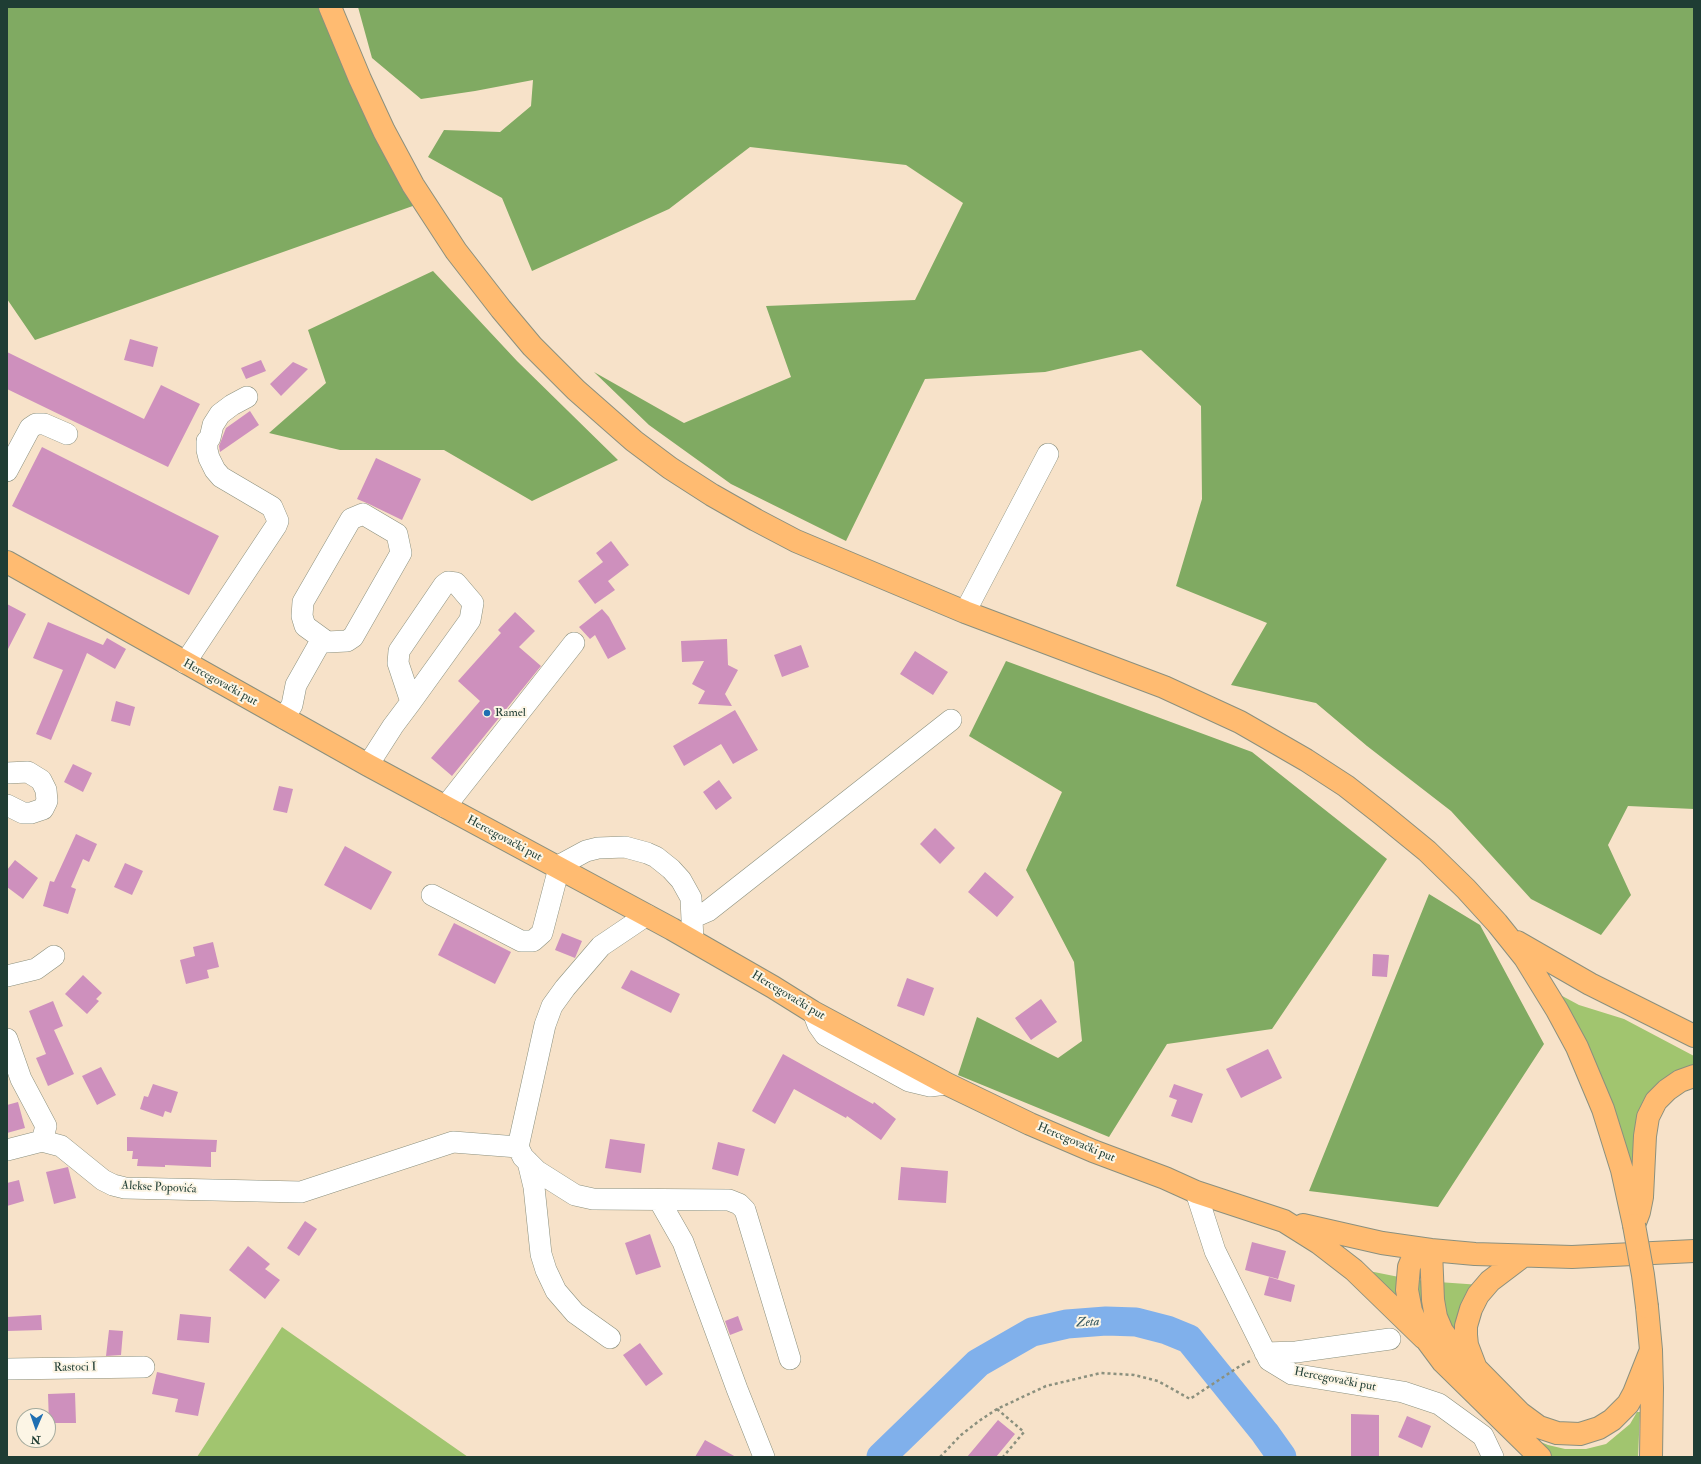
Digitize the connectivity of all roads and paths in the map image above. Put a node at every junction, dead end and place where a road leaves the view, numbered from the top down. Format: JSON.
{"nodes":[{"id":1,"x":330,"y":7,"type":"edge"},
{"id":2,"x":247,"y":397,"type":"dead end"},
{"id":3,"x":67,"y":434,"type":"dead end"},
{"id":4,"x":1048,"y":454,"type":"dead end"},
{"id":5,"x":7,"y":472,"type":"edge"},
{"id":6,"x":7,"y":562,"type":"edge"},
{"id":7,"x":965,"y":612,"type":"junction"},
{"id":8,"x":322,"y":639,"type":"junction"},
{"id":9,"x":574,"y":642,"type":"dead end"},
{"id":10,"x":185,"y":663,"type":"junction"},
{"id":11,"x":411,"y":702,"type":"junction"},
{"id":12,"x":284,"y":718,"type":"junction"},
{"id":13,"x":952,"y":720,"type":"dead end"},
{"id":14,"x":368,"y":765,"type":"junction"},
{"id":15,"x":7,"y":773,"type":"edge"},
{"id":16,"x":7,"y":805,"type":"edge"},
{"id":17,"x":445,"y":807,"type":"junction"},
{"id":18,"x":559,"y":868,"type":"junction"},
{"id":19,"x":432,"y":895,"type":"dead end"},
{"id":20,"x":647,"y":915,"type":"junction"},
{"id":21,"x":692,"y":918,"type":"junction"},
{"id":22,"x":1509,"y":938,"type":"junction"},
{"id":23,"x":693,"y":941,"type":"junction"},
{"id":24,"x":54,"y":956,"type":"dead end"},
{"id":25,"x":7,"y":976,"type":"edge"},
{"id":26,"x":1694,"y":1036,"type":"edge"},
{"id":27,"x":7,"y":1039,"type":"edge"},
{"id":28,"x":1694,"y":1076,"type":"edge"},
{"id":29,"x":42,"y":1141,"type":"junction"},
{"id":30,"x":7,"y":1150,"type":"edge"},
{"id":31,"x":523,"y":1154,"type":"junction"},
{"id":32,"x":1196,"y":1192,"type":"junction"},
{"id":33,"x":658,"y":1200,"type":"junction"},
{"id":34,"x":1284,"y":1221,"type":"junction"},
{"id":35,"x":1634,"y":1225,"type":"junction"},
{"id":36,"x":1424,"y":1249,"type":"junction"},
{"id":37,"x":1694,"y":1251,"type":"edge"},
{"id":38,"x":1523,"y":1256,"type":"junction"},
{"id":39,"x":610,"y":1338,"type":"dead end"},
{"id":40,"x":1424,"y":1338,"type":"junction"},
{"id":41,"x":1390,"y":1339,"type":"dead end"},
{"id":42,"x":1651,"y":1350,"type":"junction"},
{"id":43,"x":1266,"y":1353,"type":"junction"},
{"id":44,"x":790,"y":1359,"type":"dead end"},
{"id":45,"x":1240,"y":1366,"type":"dead end"},
{"id":46,"x":144,"y":1367,"type":"dead end"},
{"id":47,"x":1476,"y":1368,"type":"junction"},
{"id":48,"x":7,"y":1369,"type":"edge"},
{"id":49,"x":997,"y":1409,"type":"junction"},
{"id":50,"x":764,"y":1457,"type":"edge"},
{"id":51,"x":940,"y":1457,"type":"edge"},
{"id":52,"x":1003,"y":1457,"type":"edge"},
{"id":53,"x":1493,"y":1457,"type":"edge"},
{"id":54,"x":1540,"y":1457,"type":"edge"},
{"id":55,"x":1651,"y":1457,"type":"edge"}],
"edges":[{"from":1,"to":7,"type":"main road"},
{"from":2,"to":10,"type":"street"},
{"from":3,"to":5,"type":"street"},
{"from":4,"to":7,"type":"street"},
{"from":6,"to":10,"type":"main road","name":"Hercegovački put"},
{"from":7,"to":22,"type":"main road"},
{"from":8,"to":8,"type":"street"},
{"from":8,"to":12,"type":"street"},
{"from":9,"to":17,"type":"street"},
{"from":10,"to":12,"type":"main road","name":"Hercegovački put"},
{"from":11,"to":11,"type":"street"},
{"from":11,"to":14,"type":"street"},
{"from":12,"to":14,"type":"main road","name":"Hercegovački put"},
{"from":13,"to":21,"type":"street"},
{"from":14,"to":17,"type":"main road","name":"Hercegovački put"},
{"from":15,"to":16,"type":"street"},
{"from":17,"to":18,"type":"main road","name":"Hercegovački put"},
{"from":18,"to":19,"type":"street"},
{"from":18,"to":20,"type":"main road","name":"Hercegovački put"},
{"from":18,"to":21,"type":"street"},
{"from":20,"to":23,"type":"main road","name":"Hercegovački put"},
{"from":20,"to":31,"type":"street"},
{"from":21,"to":23,"type":"street"},
{"from":22,"to":26,"type":"main road"},
{"from":22,"to":35,"type":"main road"},
{"from":23,"to":32,"type":"main road","name":"Hercegovački put"},
{"from":24,"to":25,"type":"street"},
{"from":27,"to":29,"type":"street"},
{"from":28,"to":35,"type":"main road"},
{"from":29,"to":30,"type":"street","name":"Alekse Popovića"},
{"from":29,"to":31,"type":"street","name":"Alekse Popovića"},
{"from":31,"to":33,"type":"street"},
{"from":31,"to":39,"type":"street"},
{"from":32,"to":34,"type":"main road"},
{"from":32,"to":43,"type":"street","name":"Hercegovački put"},
{"from":33,"to":44,"type":"street"},
{"from":33,"to":50,"type":"street"},
{"from":34,"to":36,"type":"main road"},
{"from":34,"to":40,"type":"main road"},
{"from":35,"to":42,"type":"main road","bridge":true},
{"from":36,"to":38,"type":"main road"},
{"from":36,"to":40,"type":"main road"},
{"from":36,"to":47,"type":"main road"},
{"from":37,"to":38,"type":"main road"},
{"from":38,"to":47,"type":"main road"},
{"from":40,"to":54,"type":"main road"},
{"from":41,"to":43,"type":"street"},
{"from":42,"to":47,"type":"main road"},
{"from":42,"to":55,"type":"main road"},
{"from":43,"to":53,"type":"street","name":"Hercegovački put"},
{"from":45,"to":49,"type":"path"},
{"from":46,"to":48,"type":"street","name":"Rastoci I"},
{"from":49,"to":51,"type":"path"},
{"from":49,"to":52,"type":"path"}]}
